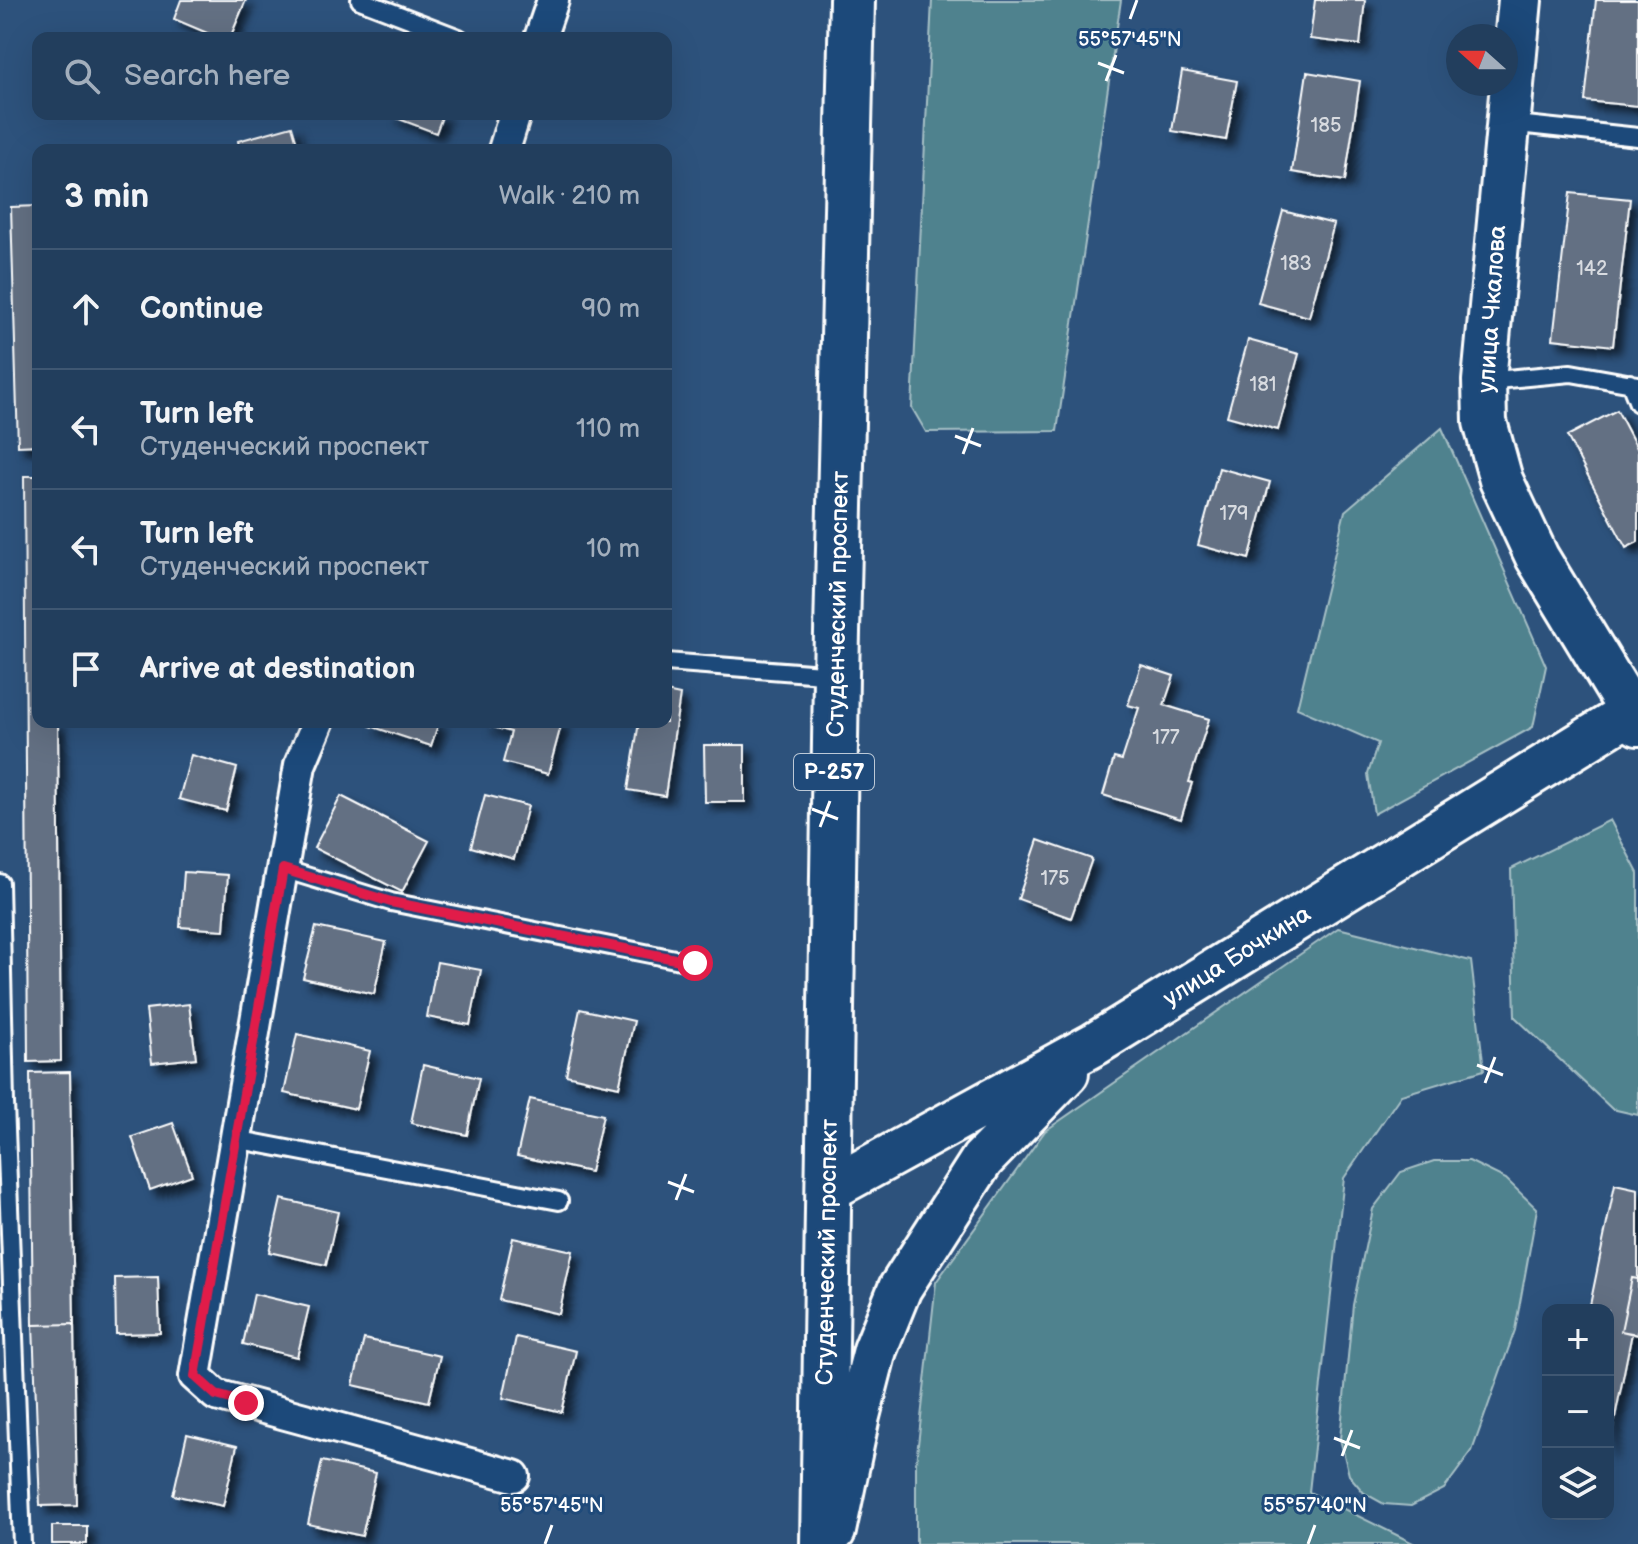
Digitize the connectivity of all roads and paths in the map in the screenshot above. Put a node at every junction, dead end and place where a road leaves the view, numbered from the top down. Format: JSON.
{"nodes":[{"id":1,"x":360,"y":0,"type":"edge"},
{"id":2,"x":553,"y":0,"type":"edge"},
{"id":3,"x":852,"y":0,"type":"edge"},
{"id":4,"x":1520,"y":0,"type":"edge"},
{"id":5,"x":443,"y":32,"type":"edge"},
{"id":6,"x":542,"y":32,"type":"edge"},
{"id":7,"x":513,"y":120,"type":"edge"},
{"id":8,"x":1508,"y":123,"type":"junction"},
{"id":9,"x":1638,"y":137,"type":"edge"},
{"id":10,"x":506,"y":144,"type":"edge"},
{"id":11,"x":1484,"y":381,"type":"junction"},
{"id":12,"x":1634,"y":384,"type":"edge"},
{"id":13,"x":1638,"y":403,"type":"edge"},
{"id":14,"x":672,"y":662,"type":"edge"},
{"id":15,"x":836,"y":675,"type":"junction"},
{"id":16,"x":1636,"y":715,"type":"edge"},
{"id":17,"x":315,"y":728,"type":"edge"},
{"id":18,"x":283,"y":869,"type":"junction"},
{"id":19,"x":0,"y":883,"type":"edge"},
{"id":20,"x":695,"y":963,"type":"dead end"},
{"id":21,"x":1095,"y":1044,"type":"junction"},
{"id":22,"x":235,"y":1139,"type":"junction"},
{"id":23,"x":828,"y":1190,"type":"junction"},
{"id":24,"x":559,"y":1201,"type":"dead end"},
{"id":25,"x":514,"y":1476,"type":"dead end"},
{"id":26,"x":22,"y":1544,"type":"edge"},
{"id":27,"x":823,"y":1544,"type":"edge"},
{"id":28,"x":832,"y":1544,"type":"edge"}],
"edges":[{"from":1,"to":5,"type":"lane"},
{"from":2,"to":6,"type":"street"},
{"from":3,"to":15,"type":"highway","name":"Студенческий проспект","number":"Р-257"},
{"from":4,"to":8,"type":"main road","name":"улица Чкалова"},
{"from":7,"to":10,"type":"street"},
{"from":8,"to":9,"type":"lane"},
{"from":8,"to":11,"type":"main road","name":"улица Чкалова"},
{"from":11,"to":12,"type":"lane"},
{"from":11,"to":16,"type":"main road","name":"улица Чкалова"},
{"from":12,"to":13,"type":"lane"},
{"from":14,"to":15,"type":"lane"},
{"from":15,"to":23,"type":"highway","name":"Студенческий проспект","number":"Р-257"},
{"from":16,"to":21,"type":"main road","name":"улица Бочкина"},
{"from":17,"to":18,"type":"street"},
{"from":18,"to":20,"type":"lane"},
{"from":18,"to":22,"type":"street"},
{"from":19,"to":26,"type":"lane"},
{"from":21,"to":23,"type":"main road","name":"улица Бочкина"},
{"from":21,"to":28,"type":"main road"},
{"from":22,"to":24,"type":"lane"},
{"from":22,"to":25,"type":"street"},
{"from":23,"to":27,"type":"highway","name":"Студенческий проспект","number":"Р-257"}]}
